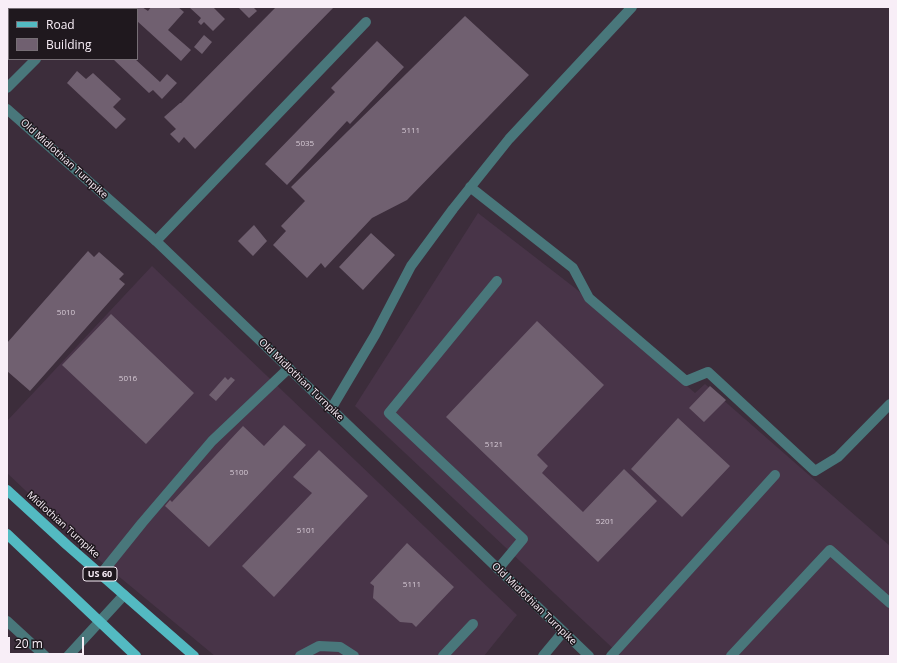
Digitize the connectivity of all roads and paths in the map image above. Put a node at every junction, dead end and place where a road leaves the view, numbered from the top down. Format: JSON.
{"nodes":[{"id":1,"x":632,"y":7,"type":"edge"},
{"id":2,"x":366,"y":22,"type":"dead end"},
{"id":3,"x":35,"y":60,"type":"edge"},
{"id":4,"x":7,"y":88,"type":"edge"},
{"id":5,"x":7,"y":109,"type":"edge"},
{"id":6,"x":470,"y":188,"type":"junction"},
{"id":7,"x":156,"y":241,"type":"junction"},
{"id":8,"x":497,"y":281,"type":"dead end"},
{"id":9,"x":289,"y":368,"type":"junction"},
{"id":10,"x":890,"y":404,"type":"edge"},
{"id":11,"x":331,"y":409,"type":"junction"},
{"id":12,"x":775,"y":474,"type":"dead end"},
{"id":13,"x":7,"y":490,"type":"edge"},
{"id":14,"x":7,"y":534,"type":"edge"},
{"id":15,"x":498,"y":569,"type":"junction"},
{"id":16,"x":101,"y":574,"type":"junction"},
{"id":17,"x":124,"y":595,"type":"junction"},
{"id":18,"x":890,"y":603,"type":"edge"},
{"id":19,"x":7,"y":621,"type":"edge"},
{"id":20,"x":100,"y":622,"type":"junction"},
{"id":21,"x":473,"y":624,"type":"dead end"},
{"id":22,"x":563,"y":632,"type":"junction"},
{"id":23,"x":45,"y":656,"type":"edge"},
{"id":24,"x":68,"y":656,"type":"edge"},
{"id":25,"x":136,"y":656,"type":"edge"},
{"id":26,"x":194,"y":656,"type":"edge"},
{"id":27,"x":300,"y":656,"type":"edge"},
{"id":28,"x":354,"y":656,"type":"edge"},
{"id":29,"x":444,"y":656,"type":"edge"},
{"id":30,"x":543,"y":656,"type":"edge"},
{"id":31,"x":589,"y":656,"type":"edge"},
{"id":32,"x":611,"y":656,"type":"edge"},
{"id":33,"x":731,"y":656,"type":"edge"}],
"edges":[{"from":1,"to":6,"type":"street"},
{"from":2,"to":7,"type":"street"},
{"from":3,"to":4,"type":"street"},
{"from":5,"to":7,"type":"street","name":"Old Midlothian Turnpike"},
{"from":6,"to":10,"type":"street"},
{"from":6,"to":11,"type":"street"},
{"from":7,"to":9,"type":"street","name":"Old Midlothian Turnpike"},
{"from":8,"to":15,"type":"street"},
{"from":9,"to":11,"type":"street","name":"Old Midlothian Turnpike"},
{"from":9,"to":16,"type":"street"},
{"from":11,"to":15,"type":"street","name":"Old Midlothian Turnpike"},
{"from":12,"to":32,"type":"street"},
{"from":13,"to":16,"type":"main road","name":"Midlothian Turnpike","number":"US 60"},
{"from":14,"to":20,"type":"main road"},
{"from":15,"to":22,"type":"street","name":"Old Midlothian Turnpike"},
{"from":16,"to":17,"type":"main road","name":"Midlothian Turnpike","number":"US 60"},
{"from":17,"to":20,"type":"street"},
{"from":17,"to":26,"type":"main road","name":"Midlothian Turnpike","number":"US 60"},
{"from":18,"to":33,"type":"street"},
{"from":19,"to":23,"type":"street"},
{"from":20,"to":24,"type":"street"},
{"from":20,"to":25,"type":"main road"},
{"from":21,"to":29,"type":"street"},
{"from":22,"to":30,"type":"street"},
{"from":22,"to":31,"type":"street","name":"Old Midlothian Turnpike"},
{"from":27,"to":28,"type":"street"}]}
